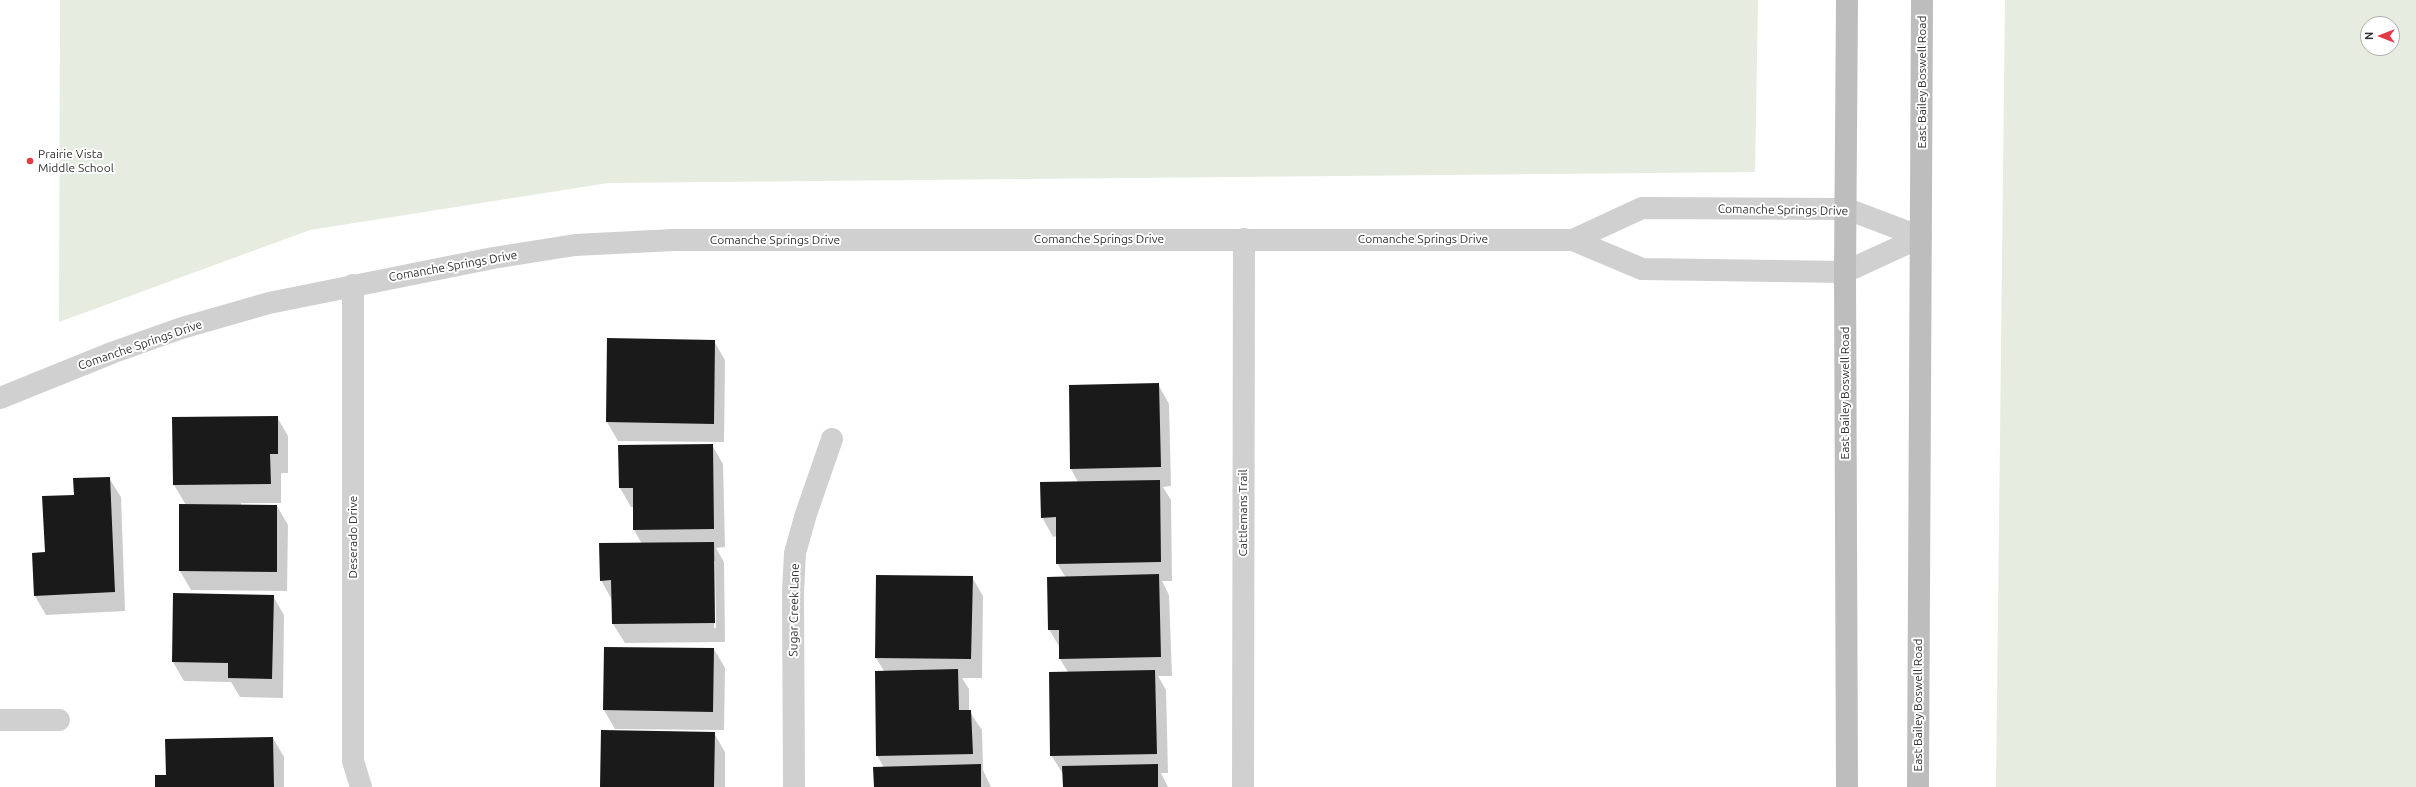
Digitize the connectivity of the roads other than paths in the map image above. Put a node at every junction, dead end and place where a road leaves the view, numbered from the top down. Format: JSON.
{"nodes":[{"id":1,"x":1847,"y":0,"type":"edge"},
{"id":2,"x":1922,"y":0,"type":"edge"},
{"id":3,"x":1847,"y":209,"type":"junction"},
{"id":4,"x":1921,"y":237,"type":"junction"},
{"id":5,"x":1244,"y":239,"type":"junction"},
{"id":6,"x":1573,"y":240,"type":"junction"},
{"id":7,"x":1845,"y":272,"type":"junction"},
{"id":8,"x":353,"y":285,"type":"junction"},
{"id":9,"x":0,"y":398,"type":"edge"},
{"id":10,"x":832,"y":439,"type":"dead end"},
{"id":11,"x":0,"y":720,"type":"edge"},
{"id":12,"x":59,"y":720,"type":"dead end"},
{"id":13,"x":361,"y":787,"type":"edge"},
{"id":14,"x":794,"y":787,"type":"edge"},
{"id":15,"x":1243,"y":787,"type":"edge"},
{"id":16,"x":1847,"y":787,"type":"edge"},
{"id":17,"x":1918,"y":787,"type":"edge"}],
"edges":[{"from":1,"to":3,"type":"main road","name":"East Bailey Boswell Road"},
{"from":2,"to":4,"type":"main road","name":"East Bailey Boswell Road"},
{"from":3,"to":4,"type":"street","name":"Comanche Springs Drive"},
{"from":3,"to":6,"type":"street","name":"Comanche Springs Drive"},
{"from":3,"to":7,"type":"main road","name":"East Bailey Boswell Road"},
{"from":4,"to":7,"type":"street","name":"Comanche Springs Drive"},
{"from":4,"to":17,"type":"main road","name":"East Bailey Boswell Road"},
{"from":5,"to":6,"type":"street","name":"Comanche Springs Drive"},
{"from":5,"to":8,"type":"street","name":"Comanche Springs Drive"},
{"from":5,"to":15,"type":"street","name":"Cattlemans Trail"},
{"from":6,"to":7,"type":"street","name":"Comanche Springs Drive"},
{"from":7,"to":16,"type":"main road","name":"East Bailey Boswell Road"},
{"from":8,"to":9,"type":"street","name":"Comanche Springs Drive"},
{"from":8,"to":13,"type":"street","name":"Deserado Drive"},
{"from":10,"to":14,"type":"street","name":"Sugar Creek Lane"},
{"from":11,"to":12,"type":"street"}]}
